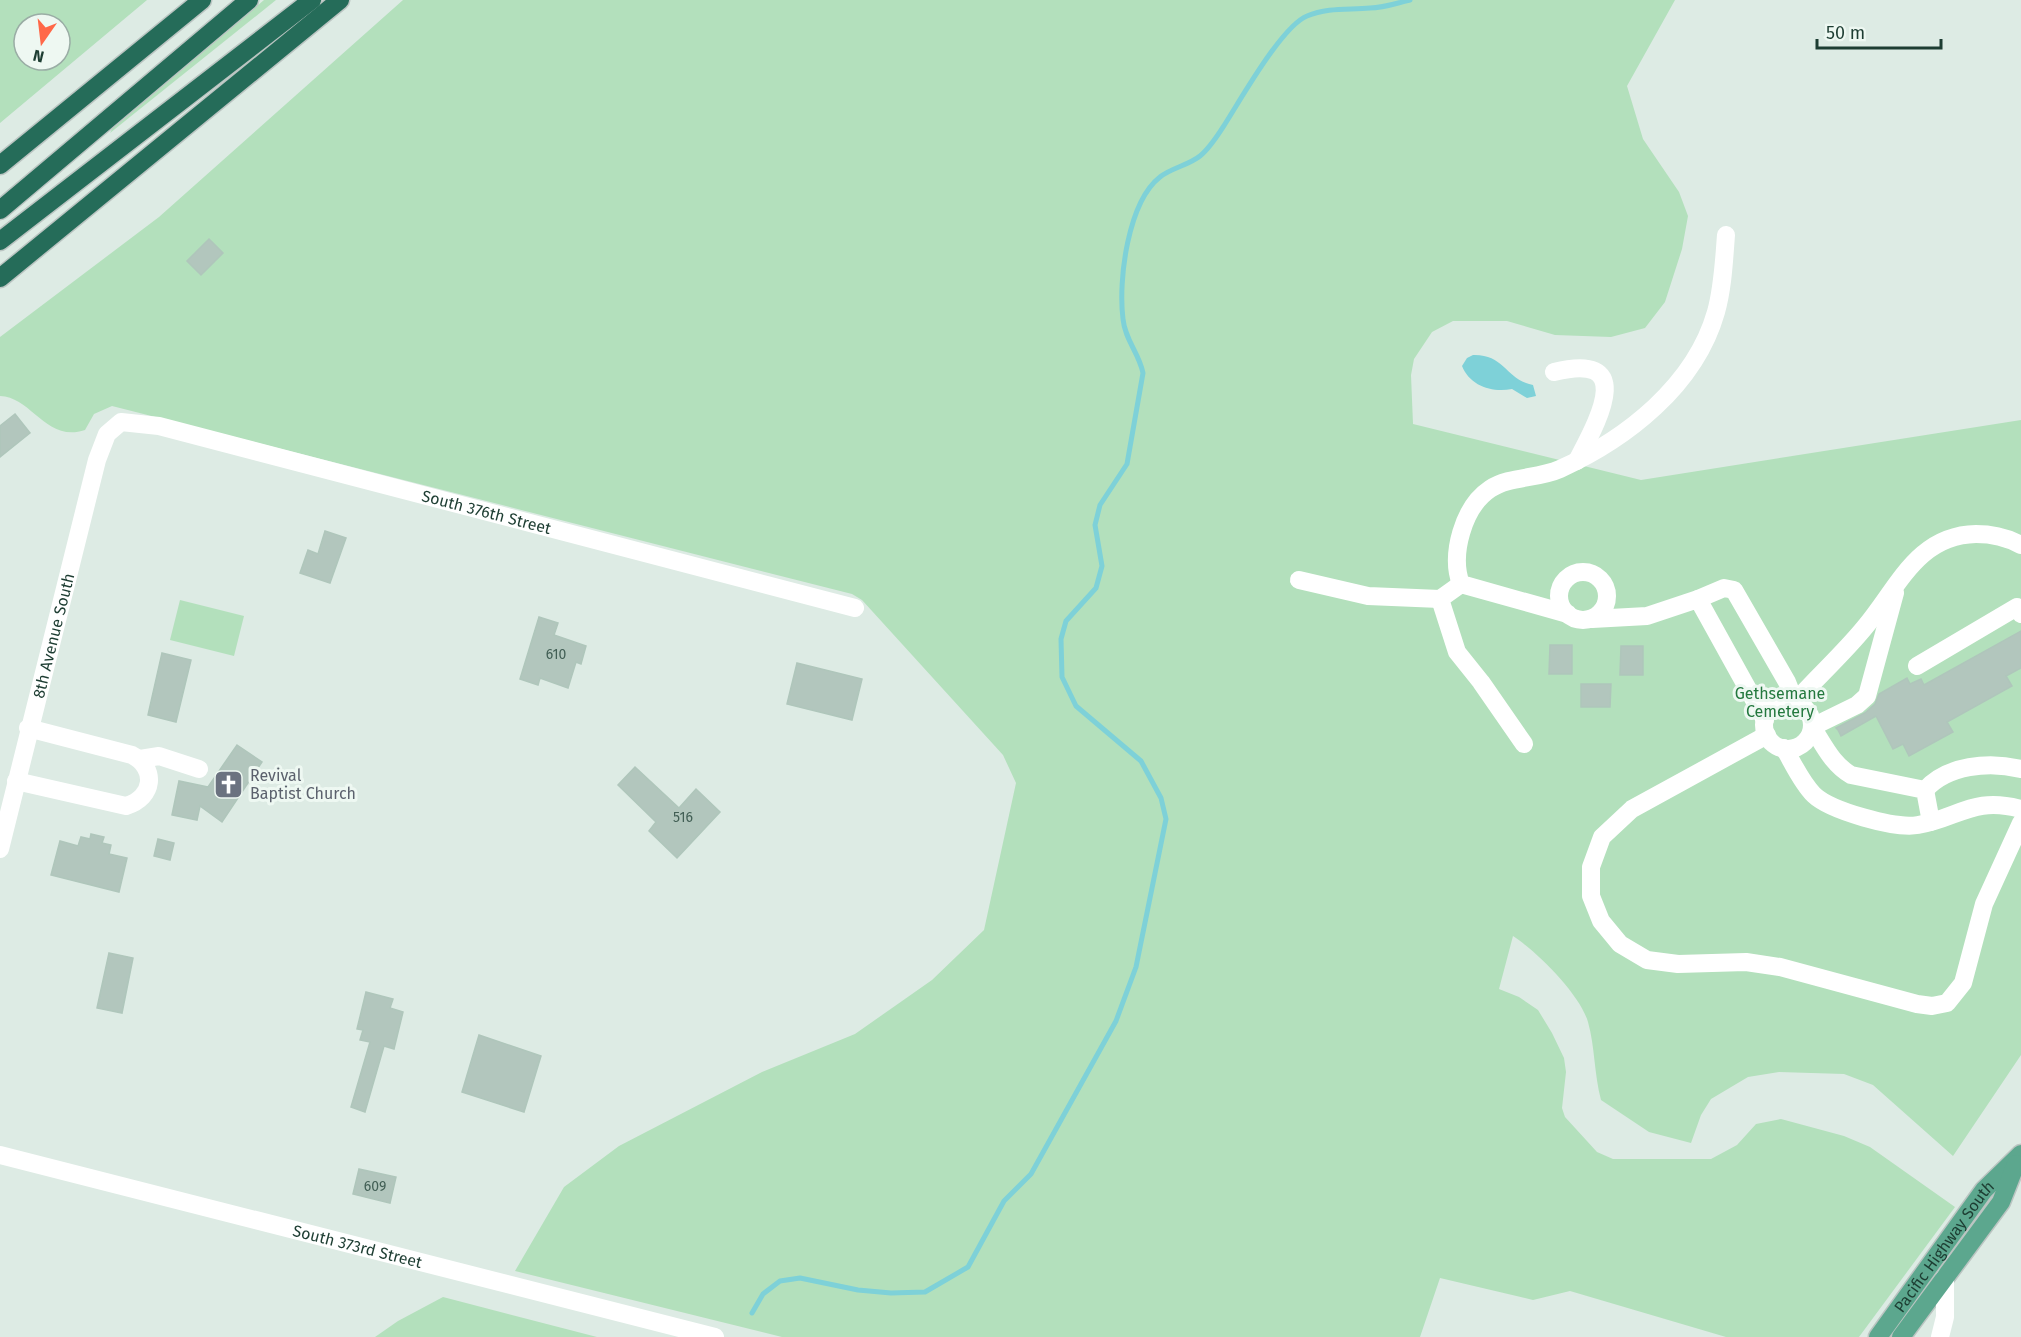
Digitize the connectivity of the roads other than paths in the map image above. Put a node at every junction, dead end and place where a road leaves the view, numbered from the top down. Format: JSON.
{"nodes":[{"id":1,"x":202,"y":0,"type":"edge"},
{"id":2,"x":249,"y":0,"type":"edge"},
{"id":3,"x":312,"y":0,"type":"edge"},
{"id":4,"x":340,"y":0,"type":"edge"},
{"id":5,"x":0,"y":165,"type":"edge"},
{"id":6,"x":0,"y":210,"type":"edge"},
{"id":7,"x":1726,"y":235,"type":"dead end"},
{"id":8,"x":0,"y":241,"type":"edge"},
{"id":9,"x":0,"y":278,"type":"edge"},
{"id":10,"x":1554,"y":372,"type":"dead end"},
{"id":11,"x":116,"y":423,"type":"joint"},
{"id":12,"x":1577,"y":461,"type":"junction"},
{"id":13,"x":2021,"y":545,"type":"edge"},
{"id":14,"x":1299,"y":580,"type":"dead end"},
{"id":15,"x":1461,"y":584,"type":"junction"},
{"id":16,"x":1897,"y":585,"type":"junction"},
{"id":17,"x":1440,"y":599,"type":"junction"},
{"id":18,"x":1698,"y":599,"type":"junction"},
{"id":19,"x":855,"y":608,"type":"dead end"},
{"id":20,"x":2021,"y":614,"type":"edge"},
{"id":21,"x":1568,"y":615,"type":"junction"},
{"id":22,"x":1592,"y":619,"type":"junction"},
{"id":23,"x":1917,"y":666,"type":"dead end"},
{"id":24,"x":1795,"y":702,"type":"junction"},
{"id":25,"x":1766,"y":727,"type":"junction"},
{"id":26,"x":1812,"y":727,"type":"junction"},
{"id":27,"x":28,"y":728,"type":"junction"},
{"id":28,"x":1524,"y":744,"type":"dead end"},
{"id":29,"x":1784,"y":748,"type":"junction"},
{"id":30,"x":140,"y":759,"type":"junction"},
{"id":31,"x":199,"y":769,"type":"dead end"},
{"id":32,"x":2021,"y":769,"type":"edge"},
{"id":33,"x":16,"y":781,"type":"junction"},
{"id":34,"x":1925,"y":790,"type":"junction"},
{"id":35,"x":2021,"y":809,"type":"edge"},
{"id":36,"x":1931,"y":822,"type":"junction"},
{"id":37,"x":2021,"y":823,"type":"edge"},
{"id":38,"x":0,"y":849,"type":"edge"},
{"id":39,"x":0,"y":1155,"type":"edge"},
{"id":40,"x":2019,"y":1157,"type":"edge"},
{"id":41,"x":1945,"y":1277,"type":"junction"},
{"id":42,"x":715,"y":1337,"type":"edge"},
{"id":43,"x":1878,"y":1337,"type":"edge"},
{"id":44,"x":1901,"y":1337,"type":"edge"},
{"id":45,"x":1940,"y":1337,"type":"edge"}],
"edges":[{"from":1,"to":5,"type":"highway"},
{"from":2,"to":6,"type":"highway"},
{"from":3,"to":8,"type":"highway"},
{"from":4,"to":9,"type":"highway"},
{"from":7,"to":12,"type":"street"},
{"from":10,"to":12,"type":"street"},
{"from":11,"to":19,"type":"street","name":"South 376th Street"},
{"from":11,"to":27,"type":"street","name":"8th Avenue South"},
{"from":12,"to":15,"type":"street"},
{"from":13,"to":16,"type":"street"},
{"from":14,"to":17,"type":"street"},
{"from":15,"to":17,"type":"street"},
{"from":15,"to":21,"type":"street"},
{"from":16,"to":24,"type":"street"},
{"from":16,"to":26,"type":"street"},
{"from":17,"to":28,"type":"street"},
{"from":18,"to":22,"type":"street"},
{"from":18,"to":24,"type":"street"},
{"from":18,"to":25,"type":"street"},
{"from":20,"to":23,"type":"street"},
{"from":21,"to":22,"type":"street"},
{"from":21,"to":22,"type":"street"},
{"from":24,"to":25,"type":"street"},
{"from":24,"to":26,"type":"street"},
{"from":25,"to":29,"type":"street"},
{"from":25,"to":37,"type":"street"},
{"from":26,"to":29,"type":"street"},
{"from":26,"to":34,"type":"street"},
{"from":27,"to":30,"type":"street"},
{"from":27,"to":33,"type":"street","name":"8th Avenue South"},
{"from":29,"to":36,"type":"street"},
{"from":30,"to":31,"type":"street"},
{"from":30,"to":33,"type":"street"},
{"from":32,"to":34,"type":"street"},
{"from":33,"to":38,"type":"street","name":"8th Avenue South"},
{"from":34,"to":36,"type":"street"},
{"from":35,"to":36,"type":"street"},
{"from":39,"to":42,"type":"street","name":"South 373rd Street"},
{"from":40,"to":41,"type":"main road","name":"Pacific Highway South"},
{"from":40,"to":43,"type":"main road","name":"Pacific Highway South"},
{"from":41,"to":44,"type":"main road","name":"Pacific Highway South"},
{"from":41,"to":45,"type":"street"}]}
